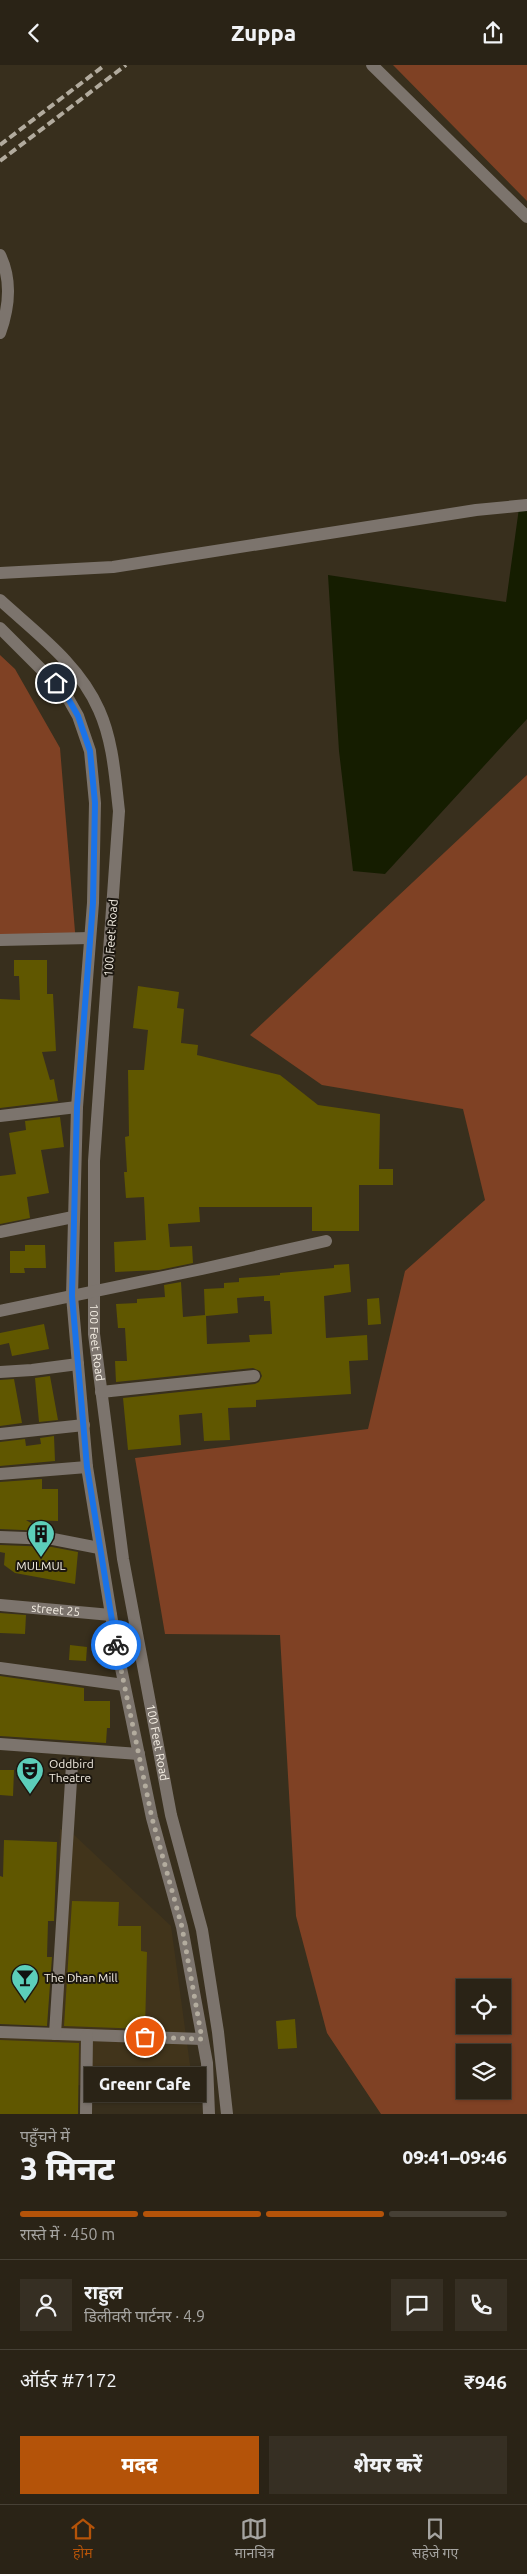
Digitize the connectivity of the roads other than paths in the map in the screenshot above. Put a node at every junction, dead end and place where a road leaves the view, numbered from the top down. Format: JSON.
{"nodes":[{"id":1,"x":372,"y":65,"type":"edge"},
{"id":2,"x":527,"y":217,"type":"edge"},
{"id":3,"x":0,"y":255,"type":"edge"},
{"id":4,"x":0,"y":333,"type":"edge"},
{"id":5,"x":527,"y":505,"type":"edge"},
{"id":6,"x":0,"y":573,"type":"edge"},
{"id":7,"x":0,"y":601,"type":"edge"},
{"id":8,"x":0,"y":628,"type":"edge"},
{"id":9,"x":90,"y":938,"type":"junction"},
{"id":10,"x":0,"y":940,"type":"edge"},
{"id":11,"x":77,"y":1107,"type":"junction"},
{"id":12,"x":0,"y":1116,"type":"edge"},
{"id":13,"x":73,"y":1217,"type":"junction"},
{"id":14,"x":0,"y":1232,"type":"edge"},
{"id":15,"x":326,"y":1241,"type":"dead end"},
{"id":16,"x":94,"y":1292,"type":"junction"},
{"id":17,"x":72,"y":1296,"type":"junction"},
{"id":18,"x":0,"y":1311,"type":"edge"},
{"id":19,"x":78,"y":1364,"type":"junction"},
{"id":20,"x":0,"y":1372,"type":"edge"},
{"id":21,"x":254,"y":1376,"type":"dead end"},
{"id":22,"x":101,"y":1392,"type":"junction"},
{"id":23,"x":84,"y":1425,"type":"junction"},
{"id":24,"x":0,"y":1435,"type":"edge"},
{"id":25,"x":87,"y":1467,"type":"junction"},
{"id":26,"x":0,"y":1474,"type":"edge"},
{"id":27,"x":0,"y":1537,"type":"edge"},
{"id":28,"x":99,"y":1548,"type":"junction"},
{"id":29,"x":0,"y":1605,"type":"edge"},
{"id":30,"x":111,"y":1615,"type":"junction"},
{"id":31,"x":0,"y":1668,"type":"edge"},
{"id":32,"x":124,"y":1685,"type":"junction"},
{"id":33,"x":0,"y":1744,"type":"edge"},
{"id":34,"x":139,"y":1754,"type":"junction"},
{"id":35,"x":72,"y":1765,"type":"dead end"},
{"id":36,"x":190,"y":1885,"type":"junction"},
{"id":37,"x":172,"y":1891,"type":"junction"},
{"id":38,"x":0,"y":2032,"type":"edge"},
{"id":39,"x":56,"y":2034,"type":"junction"},
{"id":40,"x":87,"y":2035,"type":"junction"},
{"id":41,"x":202,"y":2039,"type":"junction"},
{"id":42,"x":86,"y":2114,"type":"edge"},
{"id":43,"x":209,"y":2114,"type":"edge"},
{"id":44,"x":227,"y":2114,"type":"edge"}],
"edges":[{"from":1,"to":2,"type":"street"},
{"from":3,"to":4,"type":"street"},
{"from":5,"to":6,"type":"street"},
{"from":7,"to":16,"type":"street","name":"100 Feet Road"},
{"from":8,"to":9,"type":"street","name":"100 Feet Road"},
{"from":9,"to":10,"type":"street"},
{"from":9,"to":11,"type":"street","name":"100 Feet Road"},
{"from":11,"to":12,"type":"street"},
{"from":11,"to":13,"type":"street","name":"100 Feet Road"},
{"from":13,"to":14,"type":"street"},
{"from":13,"to":17,"type":"street","name":"100 Feet Road"},
{"from":15,"to":16,"type":"street"},
{"from":16,"to":17,"type":"street"},
{"from":16,"to":22,"type":"street","name":"100 Feet Road"},
{"from":17,"to":18,"type":"street"},
{"from":17,"to":19,"type":"street","name":"100 Feet Road"},
{"from":19,"to":20,"type":"street"},
{"from":19,"to":23,"type":"street","name":"100 Feet Road"},
{"from":21,"to":22,"type":"street"},
{"from":22,"to":36,"type":"street","name":"100 Feet Road"},
{"from":23,"to":24,"type":"street"},
{"from":23,"to":25,"type":"street","name":"100 Feet Road"},
{"from":25,"to":26,"type":"street"},
{"from":25,"to":28,"type":"street","name":"100 Feet Road"},
{"from":27,"to":28,"type":"street"},
{"from":28,"to":30,"type":"street","name":"100 Feet Road"},
{"from":29,"to":30,"type":"street","name":"street 25"},
{"from":30,"to":32,"type":"street","name":"100 Feet Road"},
{"from":31,"to":32,"type":"street"},
{"from":32,"to":34,"type":"street","name":"100 Feet Road"},
{"from":33,"to":34,"type":"street"},
{"from":34,"to":37,"type":"street","name":"100 Feet Road"},
{"from":35,"to":39,"type":"street"},
{"from":36,"to":37,"type":"street"},
{"from":36,"to":44,"type":"street","name":"100 Feet Road"},
{"from":37,"to":41,"type":"street","name":"100 Feet Road"},
{"from":38,"to":39,"type":"street"},
{"from":39,"to":40,"type":"street"},
{"from":40,"to":41,"type":"street"},
{"from":40,"to":42,"type":"street"},
{"from":41,"to":43,"type":"street","name":"100 Feet Road"}]}
